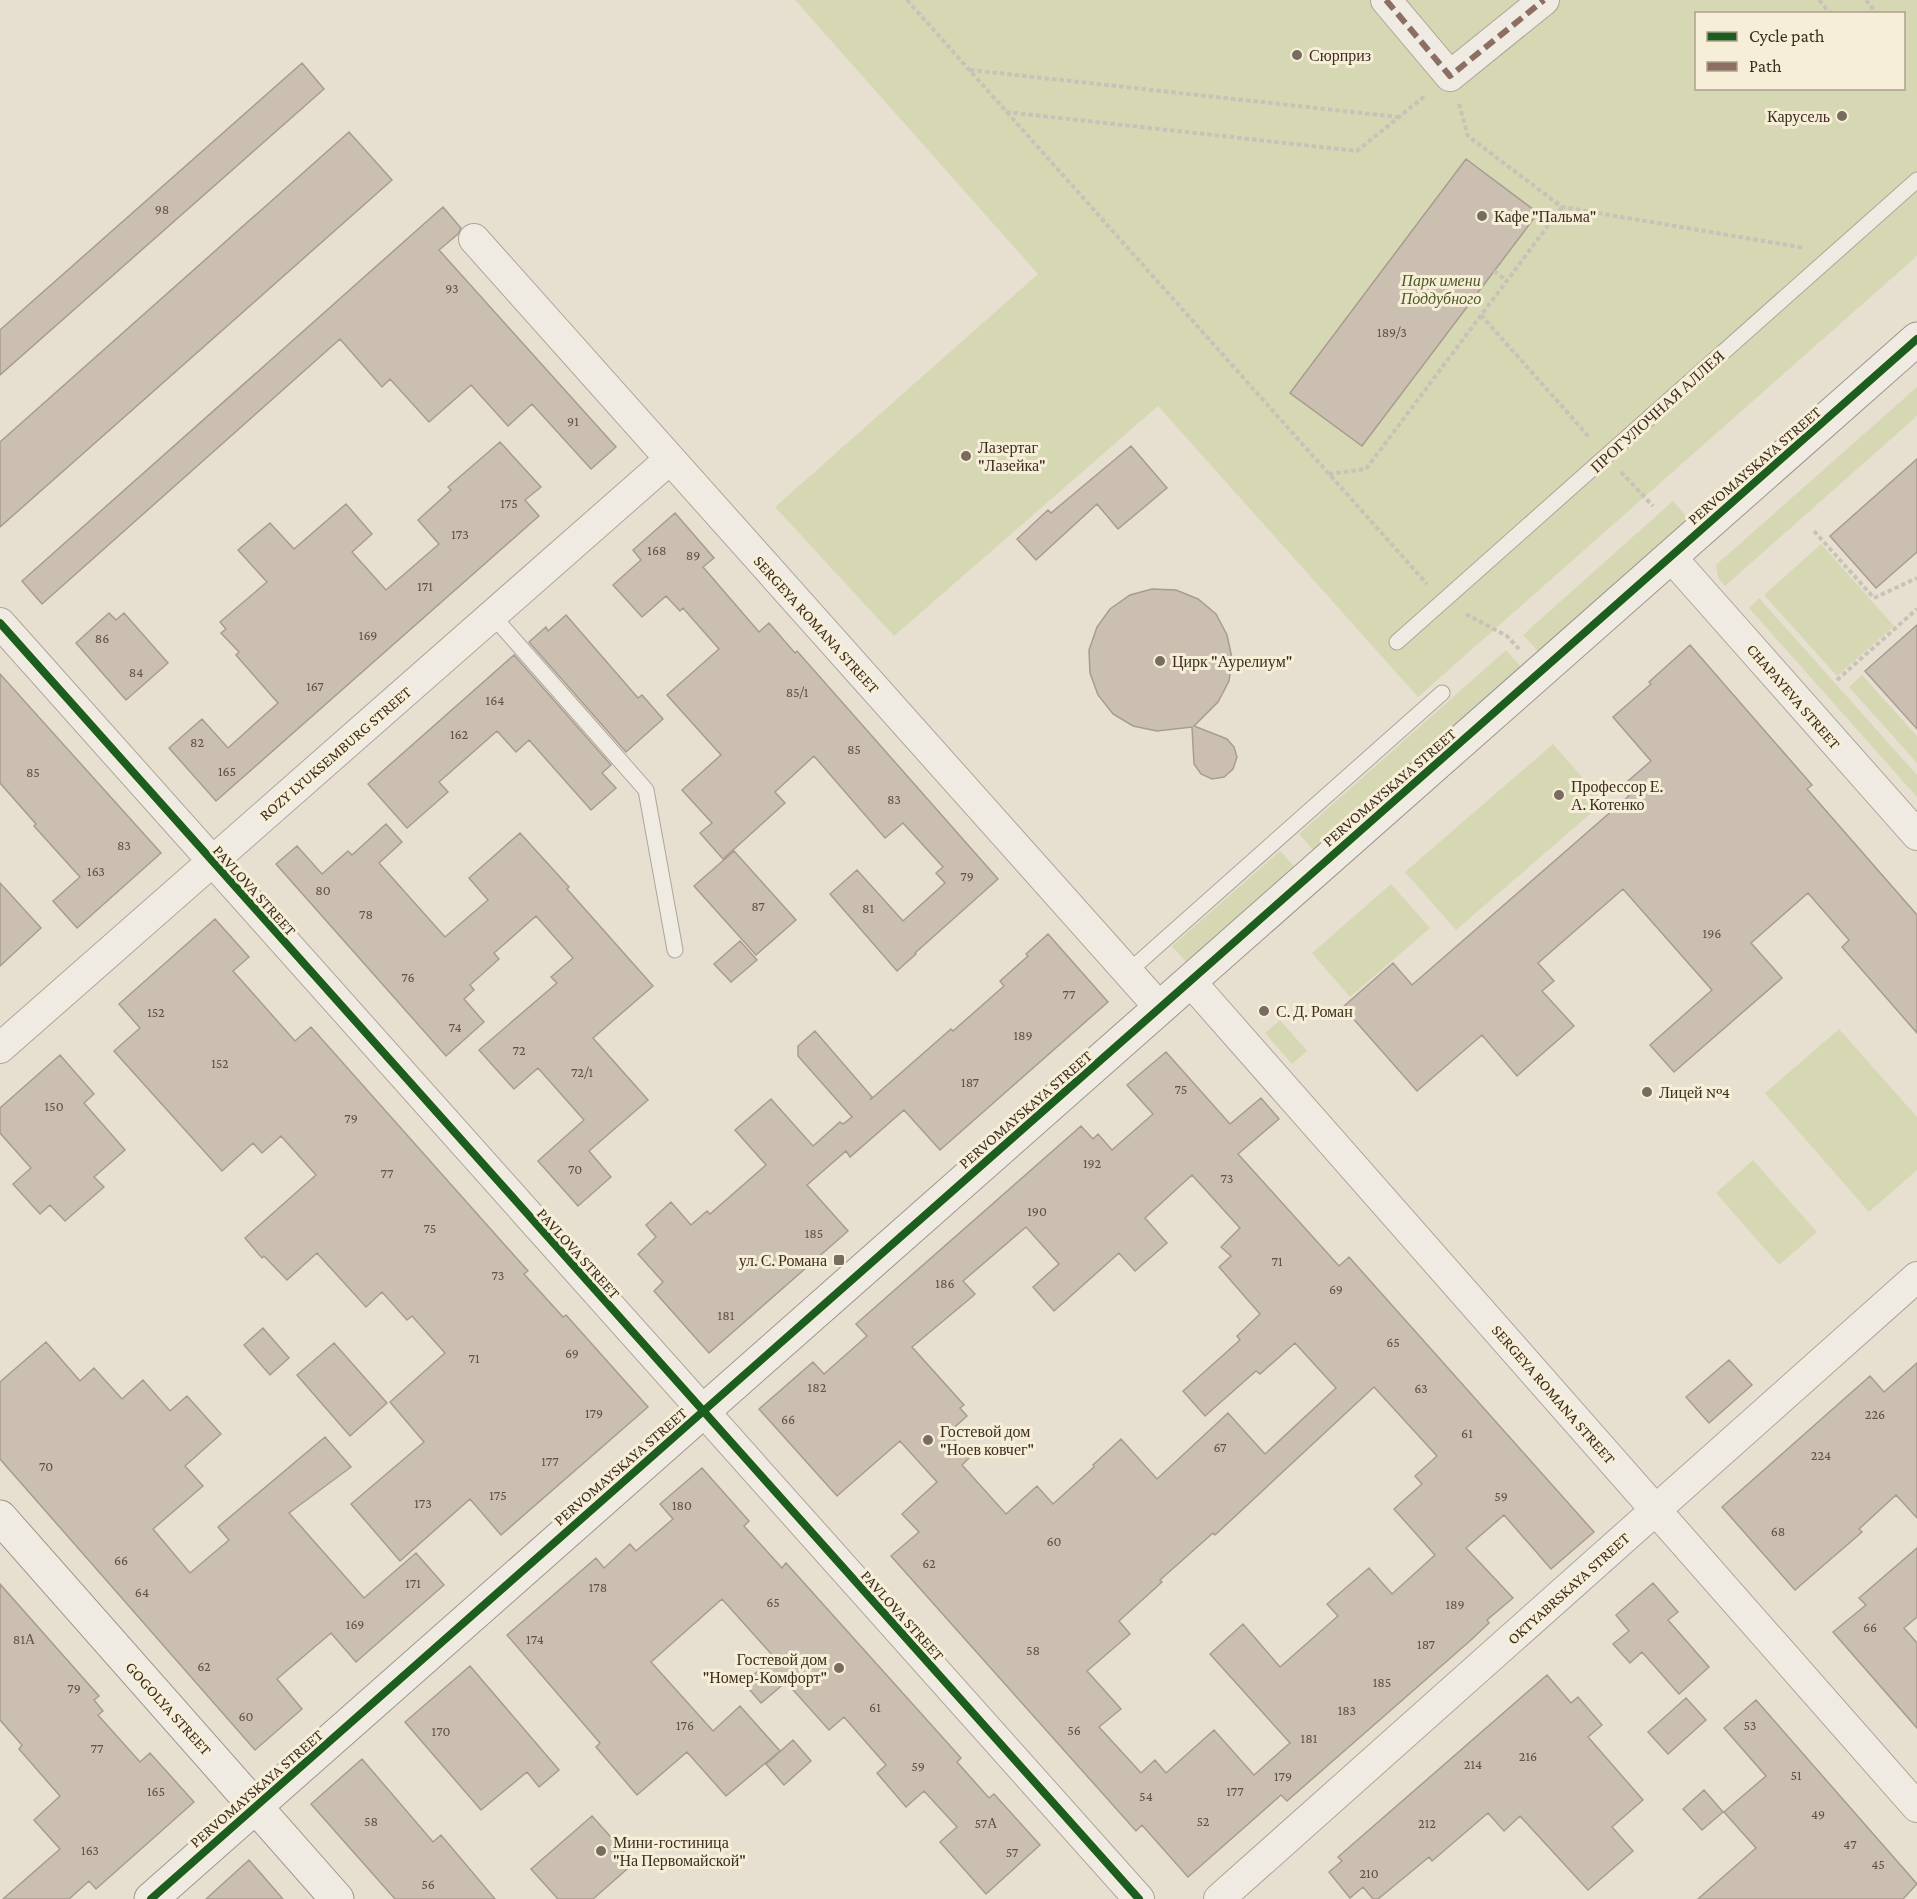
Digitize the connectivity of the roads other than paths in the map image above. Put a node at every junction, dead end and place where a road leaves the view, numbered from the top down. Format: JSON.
{"nodes":[{"id":1,"x":1386,"y":0,"type":"edge"},
{"id":2,"x":1544,"y":0,"type":"edge"},
{"id":3,"x":1917,"y":180,"type":"edge"},
{"id":4,"x":474,"y":239,"type":"dead end"},
{"id":5,"x":1917,"y":339,"type":"edge"},
{"id":6,"x":669,"y":459,"type":"junction"},
{"id":7,"x":1671,"y":556,"type":"junction"},
{"id":8,"x":492,"y":615,"type":"junction"},
{"id":9,"x":0,"y":623,"type":"edge"},
{"id":10,"x":1397,"y":642,"type":"dead end"},
{"id":11,"x":1442,"y":693,"type":"dead end"},
{"id":12,"x":1917,"y":836,"type":"edge"},
{"id":13,"x":212,"y":861,"type":"junction"},
{"id":14,"x":675,"y":950,"type":"dead end"},
{"id":15,"x":1128,"y":972,"type":"junction"},
{"id":16,"x":1190,"y":981,"type":"junction"},
{"id":17,"x":1160,"y":1008,"type":"junction"},
{"id":18,"x":0,"y":1048,"type":"edge"},
{"id":19,"x":1917,"y":1277,"type":"edge"},
{"id":20,"x":703,"y":1412,"type":"junction"},
{"id":21,"x":1656,"y":1510,"type":"junction"},
{"id":22,"x":0,"y":1517,"type":"edge"},
{"id":23,"x":1914,"y":1796,"type":"edge"},
{"id":24,"x":256,"y":1807,"type":"junction"},
{"id":25,"x":151,"y":1899,"type":"edge"},
{"id":26,"x":338,"y":1899,"type":"edge"},
{"id":27,"x":1139,"y":1899,"type":"edge"},
{"id":28,"x":1219,"y":1899,"type":"edge"}],
"edges":[{"from":1,"to":2,"type":"street"},
{"from":3,"to":10,"type":"lane","name":"ПРОГУЛОЧНАЯ АЛЛЕЯ"},
{"from":4,"to":6,"type":"street","name":"SERGEYA ROMANA STREET"},
{"from":5,"to":7,"type":"street","name":"PERVOMAYSKAYA STREET"},
{"from":6,"to":8,"type":"street","name":"ROZY LYUKSEMBURG STREET"},
{"from":6,"to":15,"type":"street","name":"SERGEYA ROMANA STREET"},
{"from":7,"to":12,"type":"street","name":"CHAPAYEVA STREET"},
{"from":7,"to":16,"type":"street","name":"PERVOMAYSKAYA STREET"},
{"from":8,"to":13,"type":"street","name":"ROZY LYUKSEMBURG STREET"},
{"from":8,"to":14,"type":"lane"},
{"from":9,"to":13,"type":"street","name":"PAVLOVA STREET"},
{"from":11,"to":15,"type":"lane"},
{"from":13,"to":18,"type":"street","name":"ROZY LYUKSEMBURG STREET"},
{"from":13,"to":20,"type":"street","name":"PAVLOVA STREET"},
{"from":15,"to":17,"type":"street","name":"SERGEYA ROMANA STREET"},
{"from":16,"to":17,"type":"street","name":"PERVOMAYSKAYA STREET"},
{"from":16,"to":21,"type":"street","name":"SERGEYA ROMANA STREET"},
{"from":17,"to":20,"type":"street","name":"PERVOMAYSKAYA STREET"},
{"from":19,"to":21,"type":"street","name":"OKTYABRSKAYA STREET"},
{"from":20,"to":24,"type":"street","name":"PERVOMAYSKAYA STREET"},
{"from":20,"to":27,"type":"street","name":"PAVLOVA STREET"},
{"from":21,"to":23,"type":"street","name":"SERGEYA ROMANA STREET"},
{"from":21,"to":28,"type":"street","name":"OKTYABRSKAYA STREET"},
{"from":22,"to":24,"type":"street","name":"GOGOLYA STREET"},
{"from":24,"to":25,"type":"street","name":"PERVOMAYSKAYA STREET"},
{"from":24,"to":26,"type":"street","name":"GOGOLYA STREET"}]}
